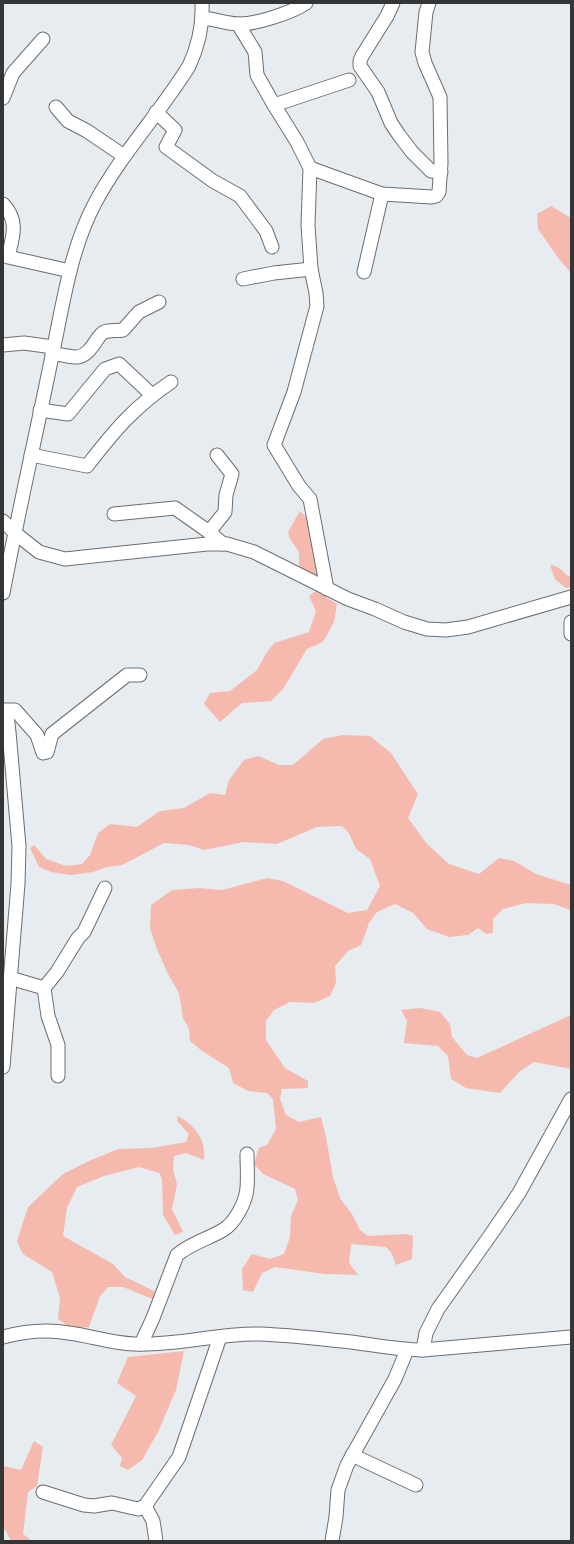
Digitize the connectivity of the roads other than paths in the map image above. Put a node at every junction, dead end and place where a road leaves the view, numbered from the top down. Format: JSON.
{"nodes":[{"id":1,"x":202,"y":3,"type":"edge"},
{"id":2,"x":306,"y":3,"type":"edge"},
{"id":3,"x":393,"y":3,"type":"edge"},
{"id":4,"x":429,"y":3,"type":"edge"},
{"id":5,"x":202,"y":18,"type":"junction"},
{"id":6,"x":238,"y":24,"type":"junction"},
{"id":7,"x":43,"y":39,"type":"dead end"},
{"id":8,"x":8,"y":70,"type":"edge"},
{"id":9,"x":349,"y":80,"type":"dead end"},
{"id":10,"x":3,"y":98,"type":"edge"},
{"id":11,"x":274,"y":105,"type":"junction"},
{"id":12,"x":56,"y":107,"type":"dead end"},
{"id":13,"x":156,"y":112,"type":"junction"},
{"id":14,"x":124,"y":156,"type":"junction"},
{"id":15,"x":310,"y":168,"type":"junction"},
{"id":16,"x":441,"y":172,"type":"junction"},
{"id":17,"x":382,"y":194,"type":"junction"},
{"id":18,"x":3,"y":204,"type":"edge"},
{"id":19,"x":272,"y":247,"type":"dead end"},
{"id":20,"x":311,"y":269,"type":"junction"},
{"id":21,"x":70,"y":270,"type":"junction"},
{"id":22,"x":364,"y":272,"type":"dead end"},
{"id":23,"x":244,"y":279,"type":"dead end"},
{"id":24,"x":160,"y":302,"type":"dead end"},
{"id":25,"x":3,"y":345,"type":"edge"},
{"id":26,"x":53,"y":351,"type":"junction"},
{"id":27,"x":171,"y":382,"type":"dead end"},
{"id":28,"x":152,"y":395,"type":"junction"},
{"id":29,"x":40,"y":410,"type":"junction"},
{"id":30,"x":30,"y":455,"type":"junction"},
{"id":31,"x":217,"y":455,"type":"dead end"},
{"id":32,"x":114,"y":514,"type":"dead end"},
{"id":33,"x":3,"y":522,"type":"edge"},
{"id":34,"x":209,"y":532,"type":"junction"},
{"id":35,"x":15,"y":533,"type":"junction"},
{"id":36,"x":223,"y":544,"type":"junction"},
{"id":37,"x":327,"y":589,"type":"junction"},
{"id":38,"x":3,"y":593,"type":"edge"},
{"id":39,"x":571,"y":597,"type":"edge"},
{"id":40,"x":571,"y":622,"type":"edge"},
{"id":41,"x":571,"y":634,"type":"edge"},
{"id":42,"x":140,"y":675,"type":"dead end"},
{"id":43,"x":3,"y":710,"type":"edge"},
{"id":44,"x":105,"y":888,"type":"dead end"},
{"id":45,"x":10,"y":978,"type":"junction"},
{"id":46,"x":44,"y":988,"type":"junction"},
{"id":47,"x":3,"y":1065,"type":"edge"},
{"id":48,"x":58,"y":1076,"type":"dead end"},
{"id":49,"x":571,"y":1099,"type":"edge"},
{"id":50,"x":247,"y":1154,"type":"dead end"},
{"id":51,"x":3,"y":1337,"type":"edge"},
{"id":52,"x":220,"y":1337,"type":"junction"},
{"id":53,"x":571,"y":1337,"type":"edge"},
{"id":54,"x":141,"y":1344,"type":"junction"},
{"id":55,"x":407,"y":1350,"type":"junction"},
{"id":56,"x":423,"y":1350,"type":"junction"},
{"id":57,"x":352,"y":1455,"type":"junction"},
{"id":58,"x":416,"y":1485,"type":"dead end"},
{"id":59,"x":43,"y":1492,"type":"dead end"},
{"id":60,"x":145,"y":1506,"type":"junction"},
{"id":61,"x":156,"y":1541,"type":"edge"},
{"id":62,"x":332,"y":1541,"type":"edge"}],
"edges":[{"from":1,"to":5,"type":"street"},
{"from":2,"to":6,"type":"street"},
{"from":3,"to":16,"type":"street"},
{"from":4,"to":16,"type":"street"},
{"from":5,"to":6,"type":"street"},
{"from":5,"to":13,"type":"street"},
{"from":6,"to":11,"type":"street"},
{"from":7,"to":8,"type":"street"},
{"from":8,"to":10,"type":"street"},
{"from":9,"to":11,"type":"street"},
{"from":11,"to":15,"type":"street"},
{"from":12,"to":14,"type":"street"},
{"from":13,"to":14,"type":"street"},
{"from":13,"to":19,"type":"street"},
{"from":14,"to":21,"type":"street"},
{"from":15,"to":17,"type":"street"},
{"from":15,"to":20,"type":"street"},
{"from":16,"to":17,"type":"street"},
{"from":17,"to":22,"type":"street"},
{"from":18,"to":21,"type":"street"},
{"from":20,"to":23,"type":"street"},
{"from":20,"to":37,"type":"street"},
{"from":21,"to":26,"type":"street"},
{"from":24,"to":26,"type":"street"},
{"from":25,"to":26,"type":"street"},
{"from":26,"to":29,"type":"street"},
{"from":27,"to":28,"type":"street"},
{"from":28,"to":29,"type":"street"},
{"from":28,"to":30,"type":"street"},
{"from":29,"to":30,"type":"street"},
{"from":30,"to":35,"type":"street"},
{"from":31,"to":34,"type":"street"},
{"from":32,"to":34,"type":"street"},
{"from":33,"to":35,"type":"street"},
{"from":34,"to":36,"type":"street"},
{"from":35,"to":36,"type":"street"},
{"from":35,"to":38,"type":"street"},
{"from":36,"to":37,"type":"street"},
{"from":37,"to":39,"type":"street"},
{"from":40,"to":41,"type":"street"},
{"from":42,"to":43,"type":"street"},
{"from":43,"to":45,"type":"street"},
{"from":44,"to":46,"type":"street"},
{"from":45,"to":46,"type":"street"},
{"from":45,"to":47,"type":"street"},
{"from":46,"to":48,"type":"street"},
{"from":49,"to":56,"type":"street"},
{"from":50,"to":54,"type":"street"},
{"from":51,"to":54,"type":"street"},
{"from":52,"to":54,"type":"street"},
{"from":52,"to":55,"type":"street"},
{"from":52,"to":60,"type":"street"},
{"from":53,"to":56,"type":"street"},
{"from":55,"to":56,"type":"street"},
{"from":55,"to":57,"type":"street"},
{"from":57,"to":58,"type":"street"},
{"from":57,"to":62,"type":"street"},
{"from":59,"to":60,"type":"street"},
{"from":60,"to":61,"type":"street"}]}
